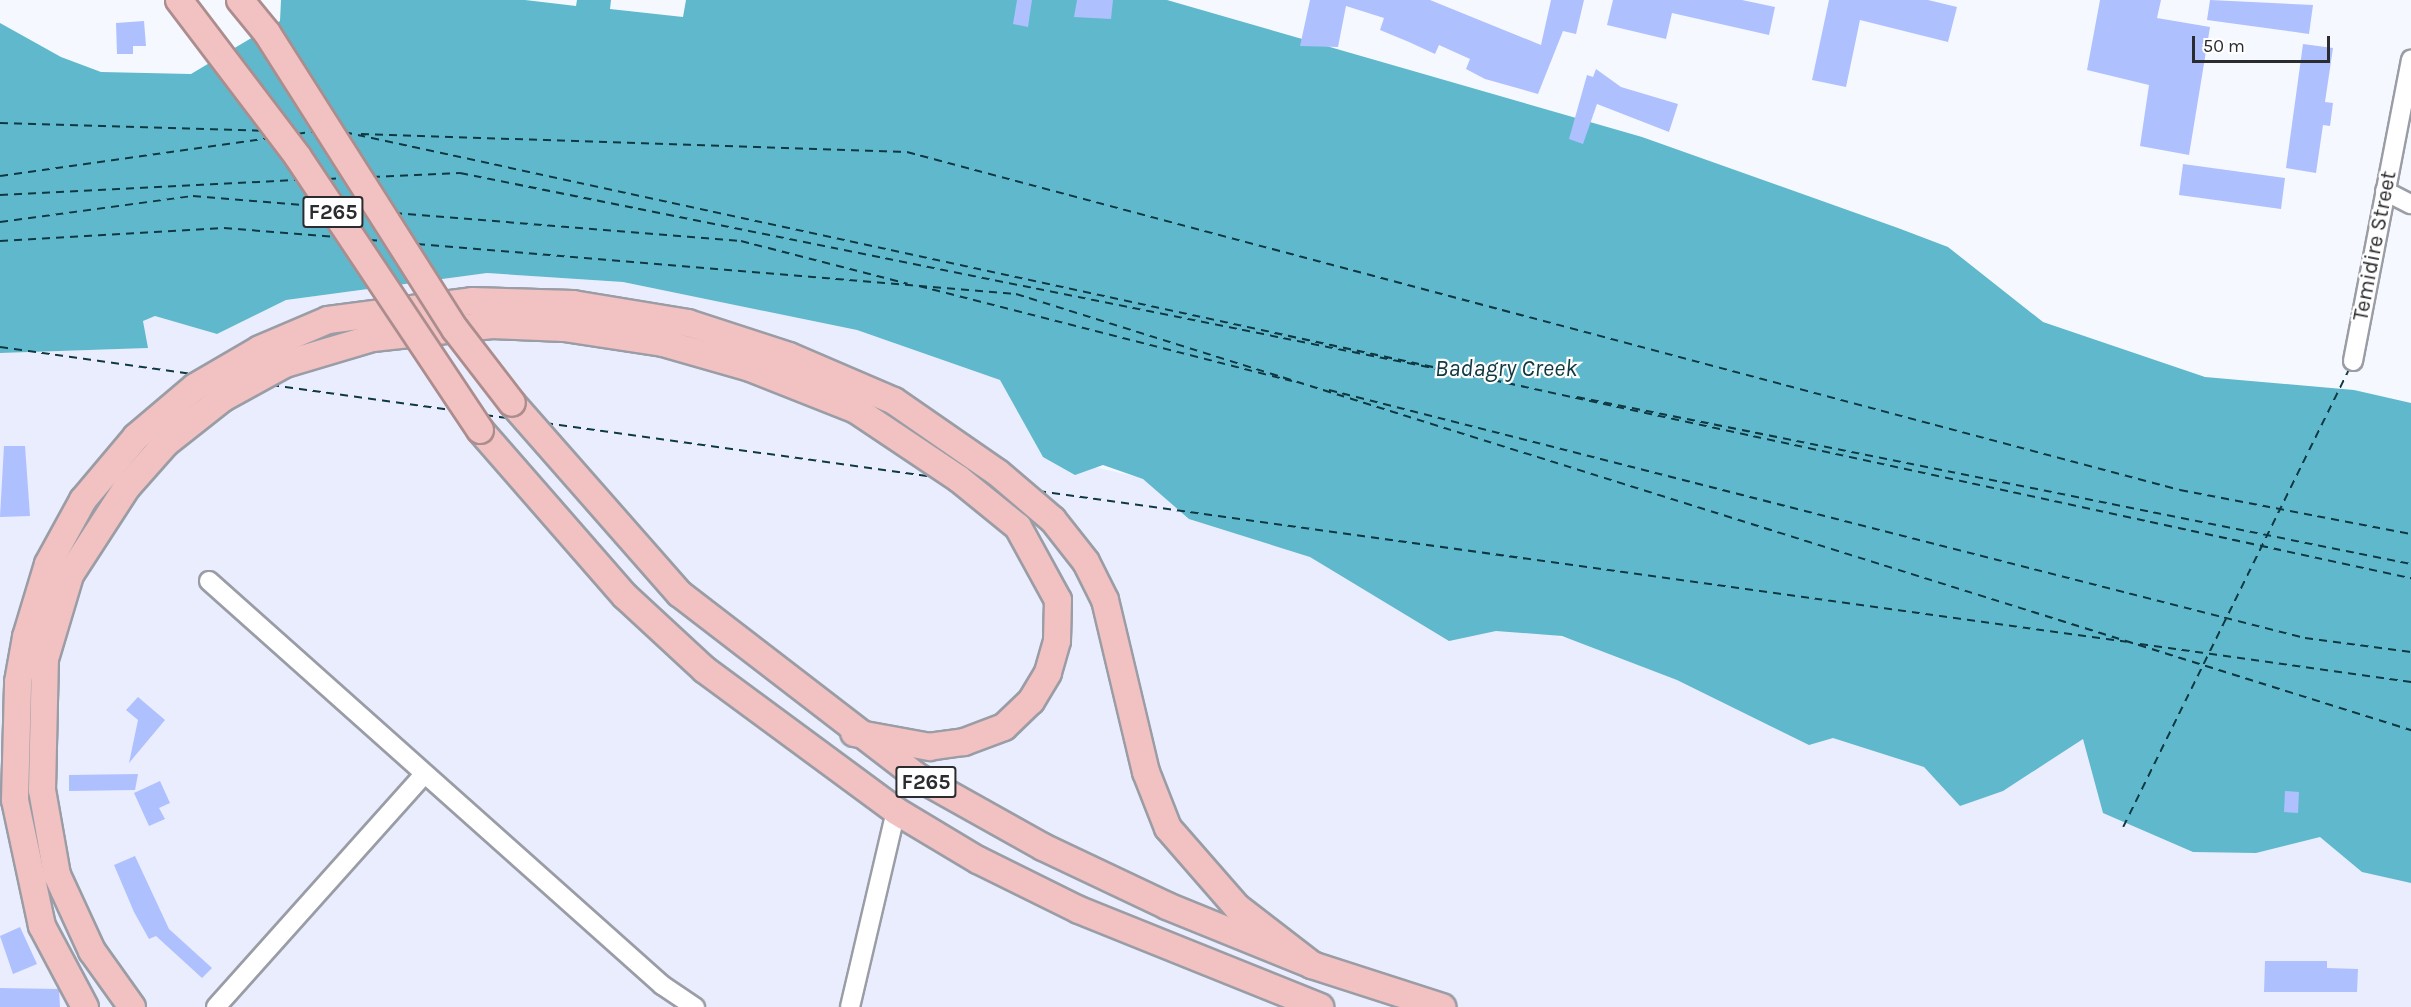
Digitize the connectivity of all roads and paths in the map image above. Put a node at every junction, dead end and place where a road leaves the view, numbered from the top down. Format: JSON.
{"nodes":[{"id":1,"x":179,"y":0,"type":"edge"},
{"id":2,"x":240,"y":0,"type":"edge"},
{"id":3,"x":2411,"y":60,"type":"edge"},
{"id":4,"x":2385,"y":191,"type":"junction"},
{"id":5,"x":2411,"y":204,"type":"edge"},
{"id":6,"x":2353,"y":361,"type":"dead end"},
{"id":7,"x":209,"y":580,"type":"dead end"},
{"id":8,"x":854,"y":734,"type":"junction"},
{"id":9,"x":424,"y":774,"type":"junction"},
{"id":10,"x":896,"y":811,"type":"junction"},
{"id":11,"x":1312,"y":965,"type":"junction"},
{"id":12,"x":85,"y":1007,"type":"edge"},
{"id":13,"x":132,"y":1007,"type":"edge"},
{"id":14,"x":216,"y":1007,"type":"edge"},
{"id":15,"x":695,"y":1007,"type":"edge"},
{"id":16,"x":850,"y":1007,"type":"edge"},
{"id":17,"x":1320,"y":1007,"type":"edge"},
{"id":18,"x":1442,"y":1007,"type":"edge"}],
"edges":[{"from":1,"to":10,"type":"highway","number":"F265","bridge":true},
{"from":2,"to":8,"type":"highway","number":"F265","bridge":true},
{"from":3,"to":4,"type":"street","name":"Temidire Street"},
{"from":4,"to":5,"type":"street"},
{"from":4,"to":6,"type":"street","name":"Temidire Street"},
{"from":7,"to":9,"type":"street"},
{"from":8,"to":11,"type":"highway","number":"F265"},
{"from":8,"to":13,"type":"highway"},
{"from":9,"to":14,"type":"street"},
{"from":9,"to":15,"type":"street"},
{"from":10,"to":16,"type":"street"},
{"from":10,"to":17,"type":"highway","number":"F265"},
{"from":11,"to":12,"type":"highway"},
{"from":11,"to":18,"type":"highway","number":"F265"}]}
